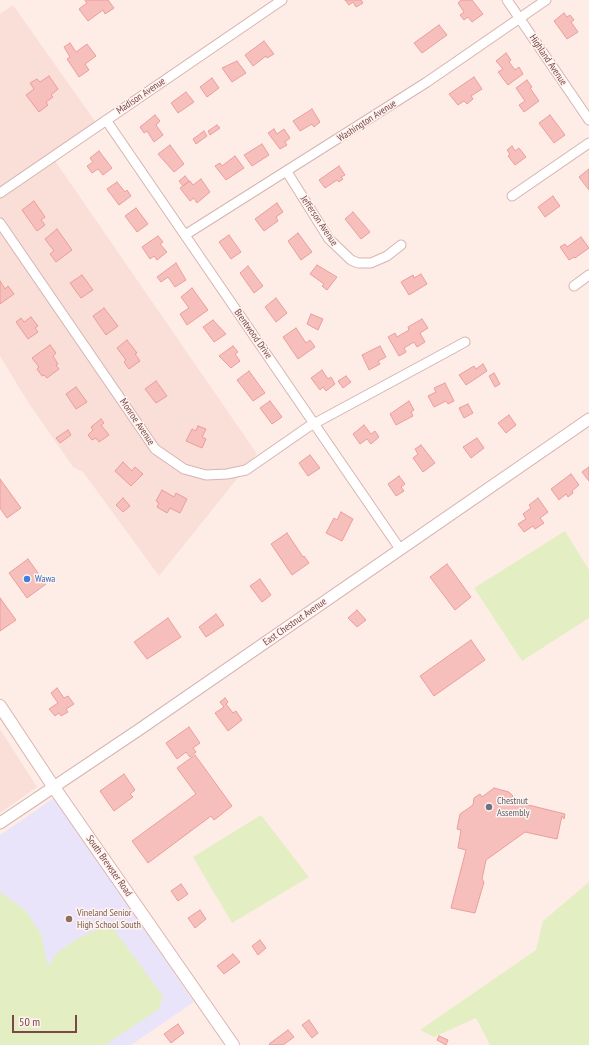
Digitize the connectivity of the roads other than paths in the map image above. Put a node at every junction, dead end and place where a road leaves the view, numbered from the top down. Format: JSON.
{"nodes":[{"id":1,"x":282,"y":0,"type":"edge"},
{"id":2,"x":507,"y":0,"type":"edge"},
{"id":3,"x":546,"y":0,"type":"edge"},
{"id":4,"x":519,"y":18,"type":"junction"},
{"id":5,"x":106,"y":120,"type":"junction"},
{"id":6,"x":589,"y":120,"type":"edge"},
{"id":7,"x":589,"y":142,"type":"edge"},
{"id":8,"x":287,"y":172,"type":"junction"},
{"id":9,"x":0,"y":193,"type":"edge"},
{"id":10,"x":512,"y":196,"type":"dead end"},
{"id":11,"x":0,"y":223,"type":"edge"},
{"id":12,"x":185,"y":235,"type":"junction"},
{"id":13,"x":401,"y":245,"type":"dead end"},
{"id":14,"x":589,"y":275,"type":"edge"},
{"id":15,"x":574,"y":286,"type":"dead end"},
{"id":16,"x":465,"y":342,"type":"dead end"},
{"id":17,"x":589,"y":419,"type":"edge"},
{"id":18,"x":315,"y":424,"type":"junction"},
{"id":19,"x":400,"y":549,"type":"junction"},
{"id":20,"x":0,"y":706,"type":"edge"},
{"id":21,"x":53,"y":786,"type":"junction"},
{"id":22,"x":0,"y":823,"type":"edge"},
{"id":23,"x":233,"y":1045,"type":"edge"}],
"edges":[{"from":1,"to":5,"type":"street","name":"Madison Avenue"},
{"from":2,"to":4,"type":"street","name":"Highland Avenue"},
{"from":3,"to":4,"type":"street","name":"Washington Avenue"},
{"from":4,"to":6,"type":"street","name":"Highland Avenue"},
{"from":4,"to":8,"type":"street","name":"Washington Avenue"},
{"from":5,"to":9,"type":"street","name":"Madison Avenue"},
{"from":5,"to":12,"type":"street","name":"Brentwood Drive"},
{"from":7,"to":10,"type":"street"},
{"from":8,"to":12,"type":"street","name":"Washington Avenue"},
{"from":8,"to":13,"type":"street","name":"Jefferson Avenue"},
{"from":11,"to":18,"type":"street","name":"Monroe Avenue"},
{"from":12,"to":18,"type":"street","name":"Brentwood Drive"},
{"from":14,"to":15,"type":"street"},
{"from":16,"to":18,"type":"street","name":"Monroe Avenue"},
{"from":17,"to":19,"type":"street","name":"East Chestnut Avenue"},
{"from":18,"to":19,"type":"street","name":"Brentwood Drive"},
{"from":19,"to":21,"type":"street","name":"East Chestnut Avenue"},
{"from":20,"to":21,"type":"main road","name":"South Brewster Road"},
{"from":21,"to":22,"type":"street","name":"East Chestnut Avenue"},
{"from":21,"to":23,"type":"main road","name":"South Brewster Road"}]}
